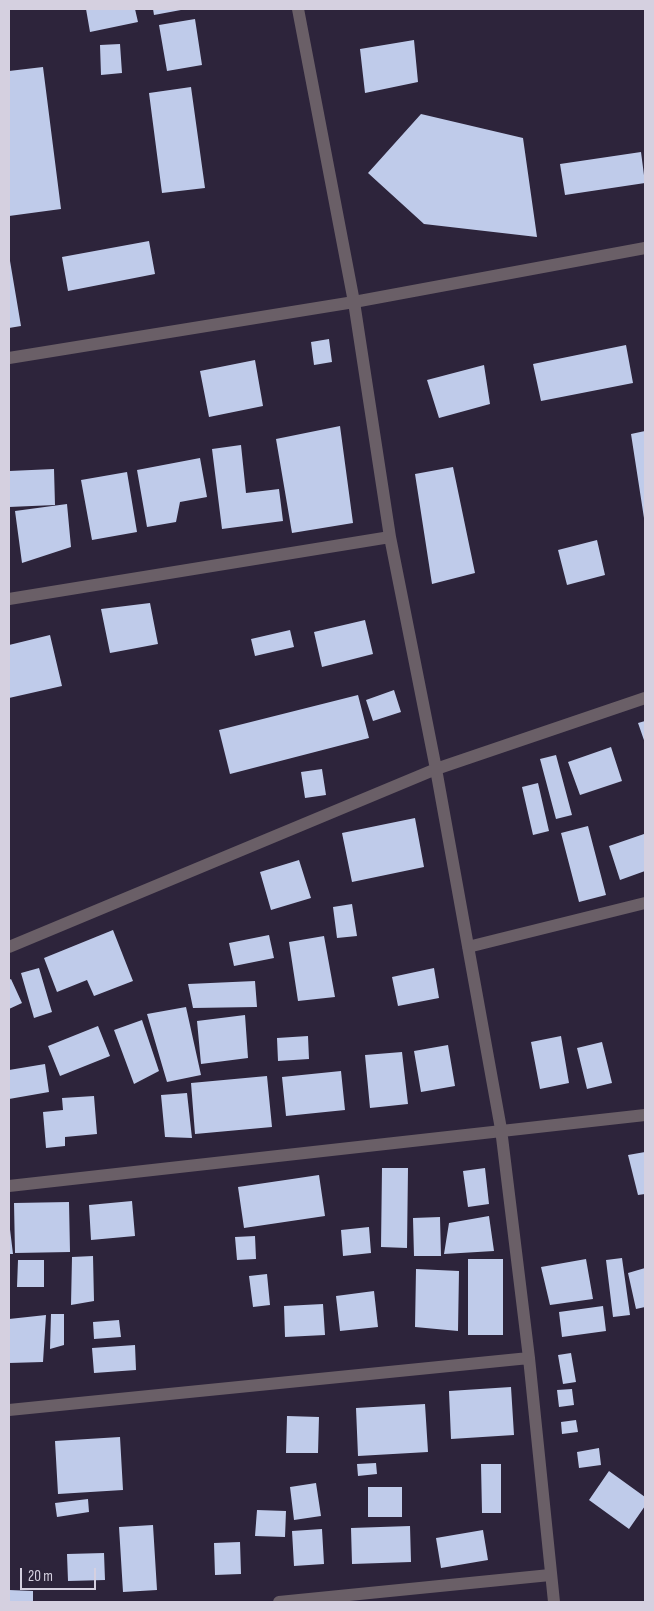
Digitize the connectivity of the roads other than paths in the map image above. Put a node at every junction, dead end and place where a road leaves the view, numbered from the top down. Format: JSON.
{"nodes":[{"id":1,"x":298,"y":9,"type":"edge"},
{"id":2,"x":645,"y":248,"type":"edge"},
{"id":3,"x":354,"y":302,"type":"junction"},
{"id":4,"x":9,"y":358,"type":"edge"},
{"id":5,"x":390,"y":537,"type":"junction"},
{"id":6,"x":9,"y":599,"type":"edge"},
{"id":7,"x":645,"y":698,"type":"edge"},
{"id":8,"x":436,"y":769,"type":"junction"},
{"id":9,"x":645,"y":903,"type":"edge"},
{"id":10,"x":9,"y":946,"type":"edge"},
{"id":11,"x":468,"y":947,"type":"junction"},
{"id":12,"x":645,"y":1115,"type":"edge"},
{"id":13,"x":501,"y":1129,"type":"junction"},
{"id":14,"x":9,"y":1186,"type":"edge"},
{"id":15,"x":529,"y":1358,"type":"junction"},
{"id":16,"x":9,"y":1410,"type":"edge"},
{"id":17,"x":550,"y":1575,"type":"junction"},
{"id":18,"x":279,"y":1602,"type":"edge"},
{"id":19,"x":554,"y":1602,"type":"edge"}],
"edges":[{"from":1,"to":3,"type":"street"},
{"from":2,"to":3,"type":"street"},
{"from":3,"to":4,"type":"street"},
{"from":3,"to":5,"type":"street"},
{"from":5,"to":6,"type":"street"},
{"from":5,"to":8,"type":"street"},
{"from":7,"to":8,"type":"street"},
{"from":8,"to":10,"type":"street"},
{"from":8,"to":11,"type":"street"},
{"from":9,"to":11,"type":"street"},
{"from":11,"to":13,"type":"street"},
{"from":12,"to":13,"type":"street"},
{"from":13,"to":14,"type":"street"},
{"from":13,"to":15,"type":"street"},
{"from":15,"to":16,"type":"street"},
{"from":15,"to":17,"type":"street"},
{"from":17,"to":18,"type":"street"},
{"from":17,"to":19,"type":"street"}]}
